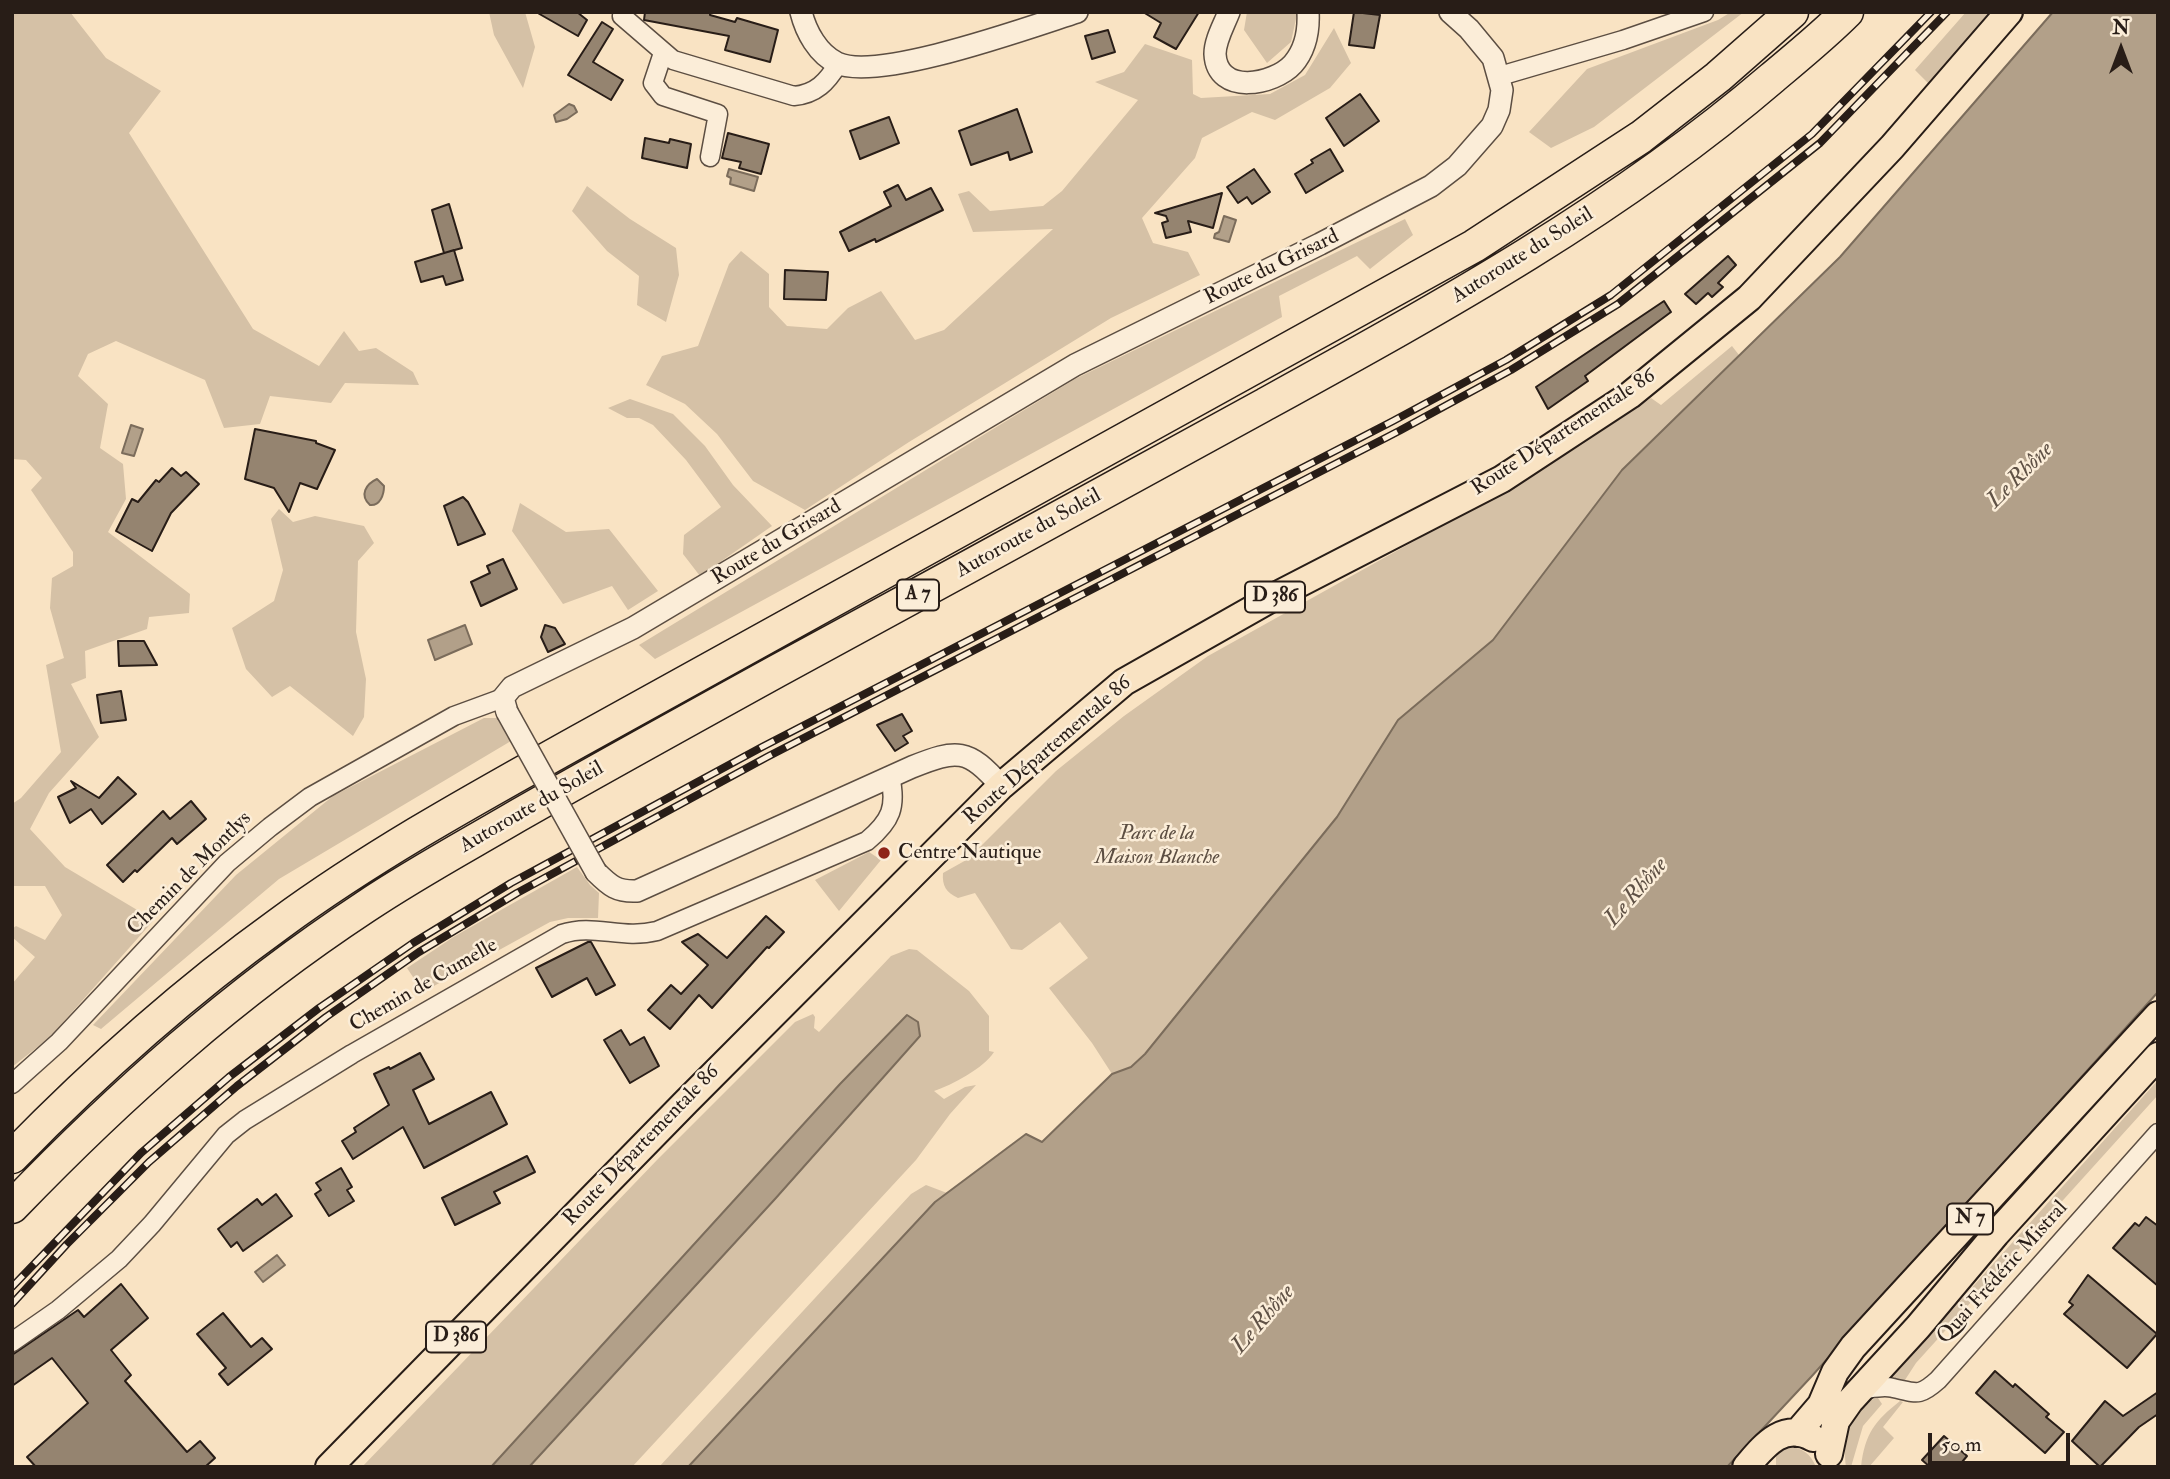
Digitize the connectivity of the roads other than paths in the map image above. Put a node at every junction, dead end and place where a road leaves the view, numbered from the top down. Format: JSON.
{"nodes":[{"id":1,"x":623,"y":12,"type":"edge"},
{"id":2,"x":801,"y":12,"type":"edge"},
{"id":3,"x":1077,"y":12,"type":"edge"},
{"id":4,"x":1229,"y":12,"type":"edge"},
{"id":5,"x":1308,"y":12,"type":"edge"},
{"id":6,"x":1450,"y":12,"type":"edge"},
{"id":7,"x":1704,"y":12,"type":"edge"},
{"id":8,"x":1792,"y":12,"type":"edge"},
{"id":9,"x":1847,"y":12,"type":"edge"},
{"id":10,"x":2009,"y":12,"type":"edge"},
{"id":11,"x":663,"y":53,"type":"junction"},
{"id":12,"x":838,"y":64,"type":"junction"},
{"id":13,"x":1500,"y":76,"type":"junction"},
{"id":14,"x":710,"y":157,"type":"dead end"},
{"id":15,"x":505,"y":705,"type":"junction"},
{"id":16,"x":890,"y":776,"type":"junction"},
{"id":17,"x":1001,"y":786,"type":"junction"},
{"id":18,"x":2158,"y":1015,"type":"edge"},
{"id":19,"x":2158,"y":1056,"type":"edge"},
{"id":20,"x":12,"y":1084,"type":"edge"},
{"id":21,"x":2158,"y":1133,"type":"edge"},
{"id":22,"x":12,"y":1157,"type":"edge"},
{"id":23,"x":12,"y":1207,"type":"edge"},
{"id":24,"x":12,"y":1342,"type":"edge"},
{"id":25,"x":1860,"y":1390,"type":"junction"},
{"id":26,"x":1797,"y":1433,"type":"junction"},
{"id":27,"x":1830,"y":1460,"type":"edge"},
{"id":28,"x":329,"y":1467,"type":"edge"},
{"id":29,"x":1746,"y":1467,"type":"edge"}],
"edges":[{"from":1,"to":11,"type":"street"},
{"from":2,"to":12,"type":"street"},
{"from":3,"to":12,"type":"street"},
{"from":4,"to":5,"type":"street"},
{"from":6,"to":13,"type":"street"},
{"from":7,"to":13,"type":"street"},
{"from":8,"to":22,"type":"highway","name":"Autoroute du Soleil","number":"A 7"},
{"from":9,"to":23,"type":"highway","name":"Autoroute du Soleil","number":"A 7"},
{"from":10,"to":17,"type":"main road","name":"Route Départementale 86","number":"D 386"},
{"from":11,"to":12,"type":"street"},
{"from":11,"to":14,"type":"street"},
{"from":13,"to":15,"type":"street","name":"Route du Grisard"},
{"from":15,"to":16,"type":"street","bridge":true},
{"from":15,"to":20,"type":"street","name":"Chemin de Montlys"},
{"from":16,"to":17,"type":"street"},
{"from":16,"to":24,"type":"street","name":"Chemin de Cumelle"},
{"from":17,"to":28,"type":"main road","name":"Route Départementale 86","number":"D 386"},
{"from":18,"to":26,"type":"main road","number":"N 7"},
{"from":19,"to":25,"type":"main road","number":"N 7"},
{"from":21,"to":25,"type":"street","name":"Quai Frédéric Mistral"},
{"from":25,"to":27,"type":"main road","number":"N 7"},
{"from":26,"to":27,"type":"main road","number":"N 7"},
{"from":26,"to":29,"type":"main road","number":"N 7"}]}
